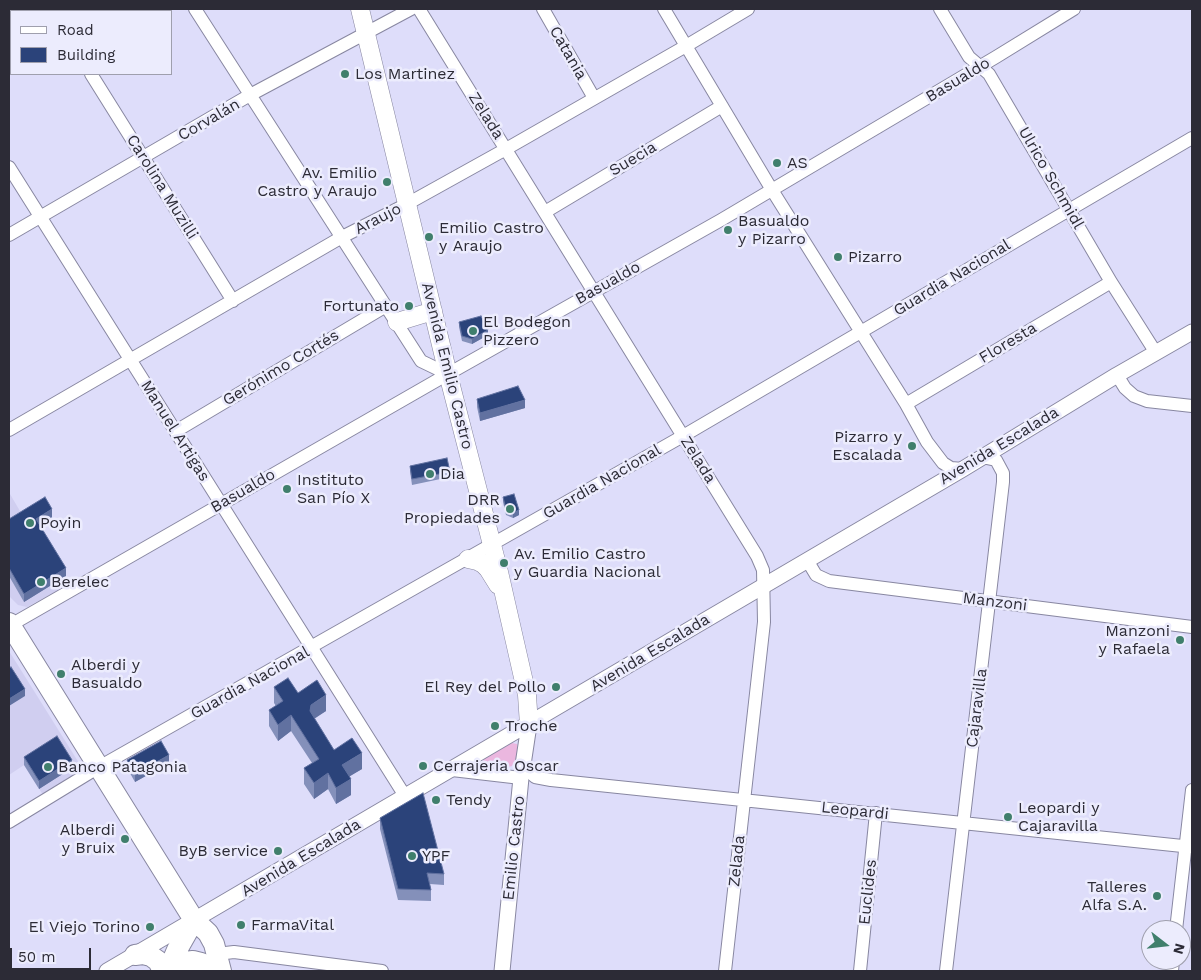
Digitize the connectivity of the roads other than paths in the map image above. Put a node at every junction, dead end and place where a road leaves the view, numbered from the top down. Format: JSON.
{"nodes":[{"id":1,"x":195,"y":9,"type":"edge"},
{"id":2,"x":360,"y":9,"type":"edge"},
{"id":3,"x":411,"y":9,"type":"edge"},
{"id":4,"x":419,"y":9,"type":"edge"},
{"id":5,"x":543,"y":9,"type":"edge"},
{"id":6,"x":664,"y":9,"type":"edge"},
{"id":7,"x":748,"y":9,"type":"edge"},
{"id":8,"x":940,"y":9,"type":"edge"},
{"id":9,"x":1074,"y":9,"type":"edge"},
{"id":10,"x":366,"y":34,"type":"junction"},
{"id":11,"x":686,"y":46,"type":"junction"},
{"id":12,"x":981,"y":66,"type":"junction"},
{"id":13,"x":92,"y":75,"type":"edge"},
{"id":14,"x":250,"y":95,"type":"junction"},
{"id":15,"x":594,"y":98,"type":"junction"},
{"id":16,"x":722,"y":106,"type":"junction"},
{"id":17,"x":1192,"y":138,"type":"edge"},
{"id":18,"x":506,"y":149,"type":"junction"},
{"id":19,"x":144,"y":157,"type":"junction"},
{"id":20,"x":9,"y":166,"type":"edge"},
{"id":21,"x":772,"y":190,"type":"junction"},
{"id":22,"x":407,"y":204,"type":"junction"},
{"id":23,"x":1070,"y":209,"type":"junction"},
{"id":24,"x":545,"y":212,"type":"junction"},
{"id":25,"x":40,"y":216,"type":"junction"},
{"id":26,"x":9,"y":235,"type":"edge"},
{"id":27,"x":342,"y":236,"type":"junction"},
{"id":28,"x":1111,"y":282,"type":"junction"},
{"id":29,"x":594,"y":292,"type":"junction"},
{"id":30,"x":233,"y":301,"type":"junction"},
{"id":31,"x":386,"y":306,"type":"junction"},
{"id":32,"x":432,"y":311,"type":"junction"},
{"id":33,"x":397,"y":322,"type":"junction"},
{"id":34,"x":1192,"y":332,"type":"edge"},
{"id":35,"x":860,"y":333,"type":"junction"},
{"id":36,"x":1156,"y":353,"type":"junction"},
{"id":37,"x":130,"y":359,"type":"junction"},
{"id":38,"x":448,"y":374,"type":"junction"},
{"id":39,"x":1117,"y":375,"type":"junction"},
{"id":40,"x":906,"y":404,"type":"junction"},
{"id":41,"x":1192,"y":406,"type":"edge"},
{"id":42,"x":9,"y":430,"type":"edge"},
{"id":43,"x":176,"y":431,"type":"junction"},
{"id":44,"x":683,"y":436,"type":"junction"},
{"id":45,"x":982,"y":457,"type":"junction"},
{"id":46,"x":962,"y":469,"type":"junction"},
{"id":47,"x":221,"y":504,"type":"junction"},
{"id":48,"x":492,"y":546,"type":"junction"},
{"id":49,"x":468,"y":559,"type":"junction"},
{"id":50,"x":807,"y":560,"type":"junction"},
{"id":51,"x":764,"y":584,"type":"junction"},
{"id":52,"x":504,"y":596,"type":"junction"},
{"id":53,"x":989,"y":601,"type":"junction"},
{"id":54,"x":9,"y":625,"type":"edge"},
{"id":55,"x":1192,"y":627,"type":"edge"},
{"id":56,"x":312,"y":648,"type":"junction"},
{"id":57,"x":529,"y":724,"type":"junction"},
{"id":58,"x":99,"y":768,"type":"junction"},
{"id":59,"x":452,"y":770,"type":"junction"},
{"id":60,"x":522,"y":770,"type":"junction"},
{"id":61,"x":1192,"y":790,"type":"edge"},
{"id":62,"x":405,"y":796,"type":"junction"},
{"id":63,"x":744,"y":800,"type":"junction"},
{"id":64,"x":876,"y":813,"type":"junction"},
{"id":65,"x":9,"y":822,"type":"edge"},
{"id":66,"x":964,"y":823,"type":"junction"},
{"id":67,"x":1189,"y":847,"type":"edge"},
{"id":68,"x":194,"y":920,"type":"junction"},
{"id":69,"x":1178,"y":920,"type":"edge"},
{"id":70,"x":135,"y":955,"type":"junction"},
{"id":71,"x":216,"y":966,"type":"edge"},
{"id":72,"x":108,"y":971,"type":"edge"},
{"id":73,"x":163,"y":971,"type":"edge"},
{"id":74,"x":170,"y":971,"type":"edge"},
{"id":75,"x":382,"y":971,"type":"edge"},
{"id":76,"x":502,"y":971,"type":"edge"},
{"id":77,"x":725,"y":971,"type":"edge"},
{"id":78,"x":860,"y":971,"type":"edge"},
{"id":79,"x":946,"y":971,"type":"edge"}],
"edges":[{"from":1,"to":14,"type":"street"},
{"from":2,"to":10,"type":"main road","name":"Avenida Emilio Castro"},
{"from":3,"to":10,"type":"street","name":"Corvalán"},
{"from":4,"to":18,"type":"street","name":"Zelada"},
{"from":5,"to":15,"type":"street","name":"Catania"},
{"from":6,"to":11,"type":"street"},
{"from":7,"to":11,"type":"street","name":"Araujo"},
{"from":8,"to":12,"type":"street","name":"Ulrico Schmidl"},
{"from":9,"to":12,"type":"street","name":"Basualdo"},
{"from":10,"to":14,"type":"street","name":"Corvalán"},
{"from":10,"to":22,"type":"main road","name":"Avenida Emilio Castro"},
{"from":11,"to":15,"type":"street","name":"Araujo"},
{"from":11,"to":16,"type":"street"},
{"from":12,"to":21,"type":"street","name":"Basualdo"},
{"from":12,"to":23,"type":"street","name":"Ulrico Schmidl"},
{"from":13,"to":19,"type":"street","name":"Carolina Muzilli"},
{"from":14,"to":19,"type":"street","name":"Corvalán"},
{"from":14,"to":27,"type":"street"},
{"from":15,"to":18,"type":"street","name":"Araujo"},
{"from":16,"to":21,"type":"street"},
{"from":16,"to":24,"type":"street","name":"Suecia"},
{"from":17,"to":23,"type":"street","name":"Guardia Nacional"},
{"from":18,"to":22,"type":"street","name":"Araujo"},
{"from":18,"to":24,"type":"street","name":"Zelada"},
{"from":19,"to":25,"type":"street","name":"Corvalán"},
{"from":19,"to":30,"type":"street","name":"Carolina Muzilli"},
{"from":20,"to":25,"type":"street","name":"Manuel Artigas"},
{"from":21,"to":29,"type":"street","name":"Basualdo"},
{"from":21,"to":35,"type":"street"},
{"from":22,"to":27,"type":"street","name":"Araujo"},
{"from":22,"to":32,"type":"main road","name":"Avenida Emilio Castro"},
{"from":23,"to":28,"type":"street","name":"Ulrico Schmidl"},
{"from":23,"to":35,"type":"street","name":"Guardia Nacional"},
{"from":24,"to":29,"type":"street","name":"Zelada"},
{"from":25,"to":26,"type":"street","name":"Corvalán"},
{"from":25,"to":37,"type":"street","name":"Manuel Artigas"},
{"from":27,"to":30,"type":"street","name":"Araujo"},
{"from":27,"to":31,"type":"street"},
{"from":28,"to":36,"type":"street","name":"Ulrico Schmidl"},
{"from":28,"to":40,"type":"street","name":"Floresta"},
{"from":29,"to":38,"type":"street","name":"Basualdo"},
{"from":29,"to":44,"type":"street","name":"Zelada"},
{"from":30,"to":37,"type":"street","name":"Araujo"},
{"from":31,"to":33,"type":"street"},
{"from":31,"to":43,"type":"street","name":"Gerónimo Cortés"},
{"from":32,"to":33,"type":"main road"},
{"from":32,"to":38,"type":"main road","name":"Avenida Emilio Castro"},
{"from":33,"to":38,"type":"street"},
{"from":34,"to":36,"type":"street","name":"Avenida Escalada"},
{"from":35,"to":40,"type":"street"},
{"from":35,"to":44,"type":"street","name":"Guardia Nacional"},
{"from":36,"to":39,"type":"street","name":"Avenida Escalada"},
{"from":37,"to":42,"type":"street","name":"Araujo"},
{"from":37,"to":43,"type":"street","name":"Manuel Artigas"},
{"from":38,"to":47,"type":"street","name":"Basualdo"},
{"from":38,"to":48,"type":"main road","name":"Avenida Emilio Castro"},
{"from":39,"to":41,"type":"street"},
{"from":39,"to":45,"type":"street","name":"Avenida Escalada"},
{"from":40,"to":46,"type":"street"},
{"from":43,"to":47,"type":"street","name":"Manuel Artigas"},
{"from":44,"to":48,"type":"street","name":"Guardia Nacional"},
{"from":44,"to":51,"type":"street","name":"Zelada"},
{"from":45,"to":46,"type":"street","name":"Avenida Escalada"},
{"from":45,"to":53,"type":"street","name":"Cajaravilla"},
{"from":46,"to":50,"type":"street","name":"Avenida Escalada"},
{"from":47,"to":54,"type":"street","name":"Basualdo"},
{"from":47,"to":56,"type":"street","name":"Manuel Artigas"},
{"from":48,"to":49,"type":"street","name":"Guardia Nacional"},
{"from":48,"to":52,"type":"main road","name":"Avenida Emilio Castro"},
{"from":49,"to":52,"type":"main road"},
{"from":49,"to":56,"type":"street","name":"Guardia Nacional"},
{"from":50,"to":51,"type":"street","name":"Avenida Escalada"},
{"from":50,"to":53,"type":"street","name":"Manzoni"},
{"from":51,"to":57,"type":"street","name":"Avenida Escalada"},
{"from":51,"to":63,"type":"street","name":"Zelada"},
{"from":52,"to":57,"type":"main road","name":"Avenida Emilio Castro"},
{"from":53,"to":55,"type":"street","name":"Manzoni"},
{"from":53,"to":66,"type":"street","name":"Cajaravilla"},
{"from":54,"to":58,"type":"main road"},
{"from":56,"to":58,"type":"street","name":"Guardia Nacional"},
{"from":56,"to":62,"type":"street","name":"Manuel Artigas"},
{"from":57,"to":59,"type":"street","name":"Avenida Escalada"},
{"from":57,"to":60,"type":"street","name":"Emilio Castro"},
{"from":58,"to":65,"type":"street","name":"Guardia Nacional"},
{"from":58,"to":68,"type":"main road"},
{"from":59,"to":60,"type":"street"},
{"from":59,"to":62,"type":"street","name":"Avenida Escalada"},
{"from":60,"to":63,"type":"street","name":"Leopardi"},
{"from":60,"to":76,"type":"street","name":"Emilio Castro"},
{"from":61,"to":67,"type":"street"},
{"from":62,"to":68,"type":"street","name":"Avenida Escalada"},
{"from":63,"to":64,"type":"street","name":"Leopardi"},
{"from":63,"to":77,"type":"street","name":"Zelada"},
{"from":64,"to":66,"type":"street","name":"Leopardi"},
{"from":64,"to":78,"type":"street","name":"Euclides"},
{"from":66,"to":67,"type":"street","name":"Leopardi"},
{"from":66,"to":79,"type":"street","name":"Cajaravilla"},
{"from":67,"to":69,"type":"street"},
{"from":68,"to":70,"type":"street","name":"Avenida Escalada"},
{"from":68,"to":71,"type":"main road"},
{"from":68,"to":74,"type":"main road"},
{"from":70,"to":72,"type":"street","name":"Avenida Escalada"},
{"from":70,"to":73,"type":"main road"},
{"from":71,"to":74,"type":"main road"},
{"from":71,"to":75,"type":"street"}]}
